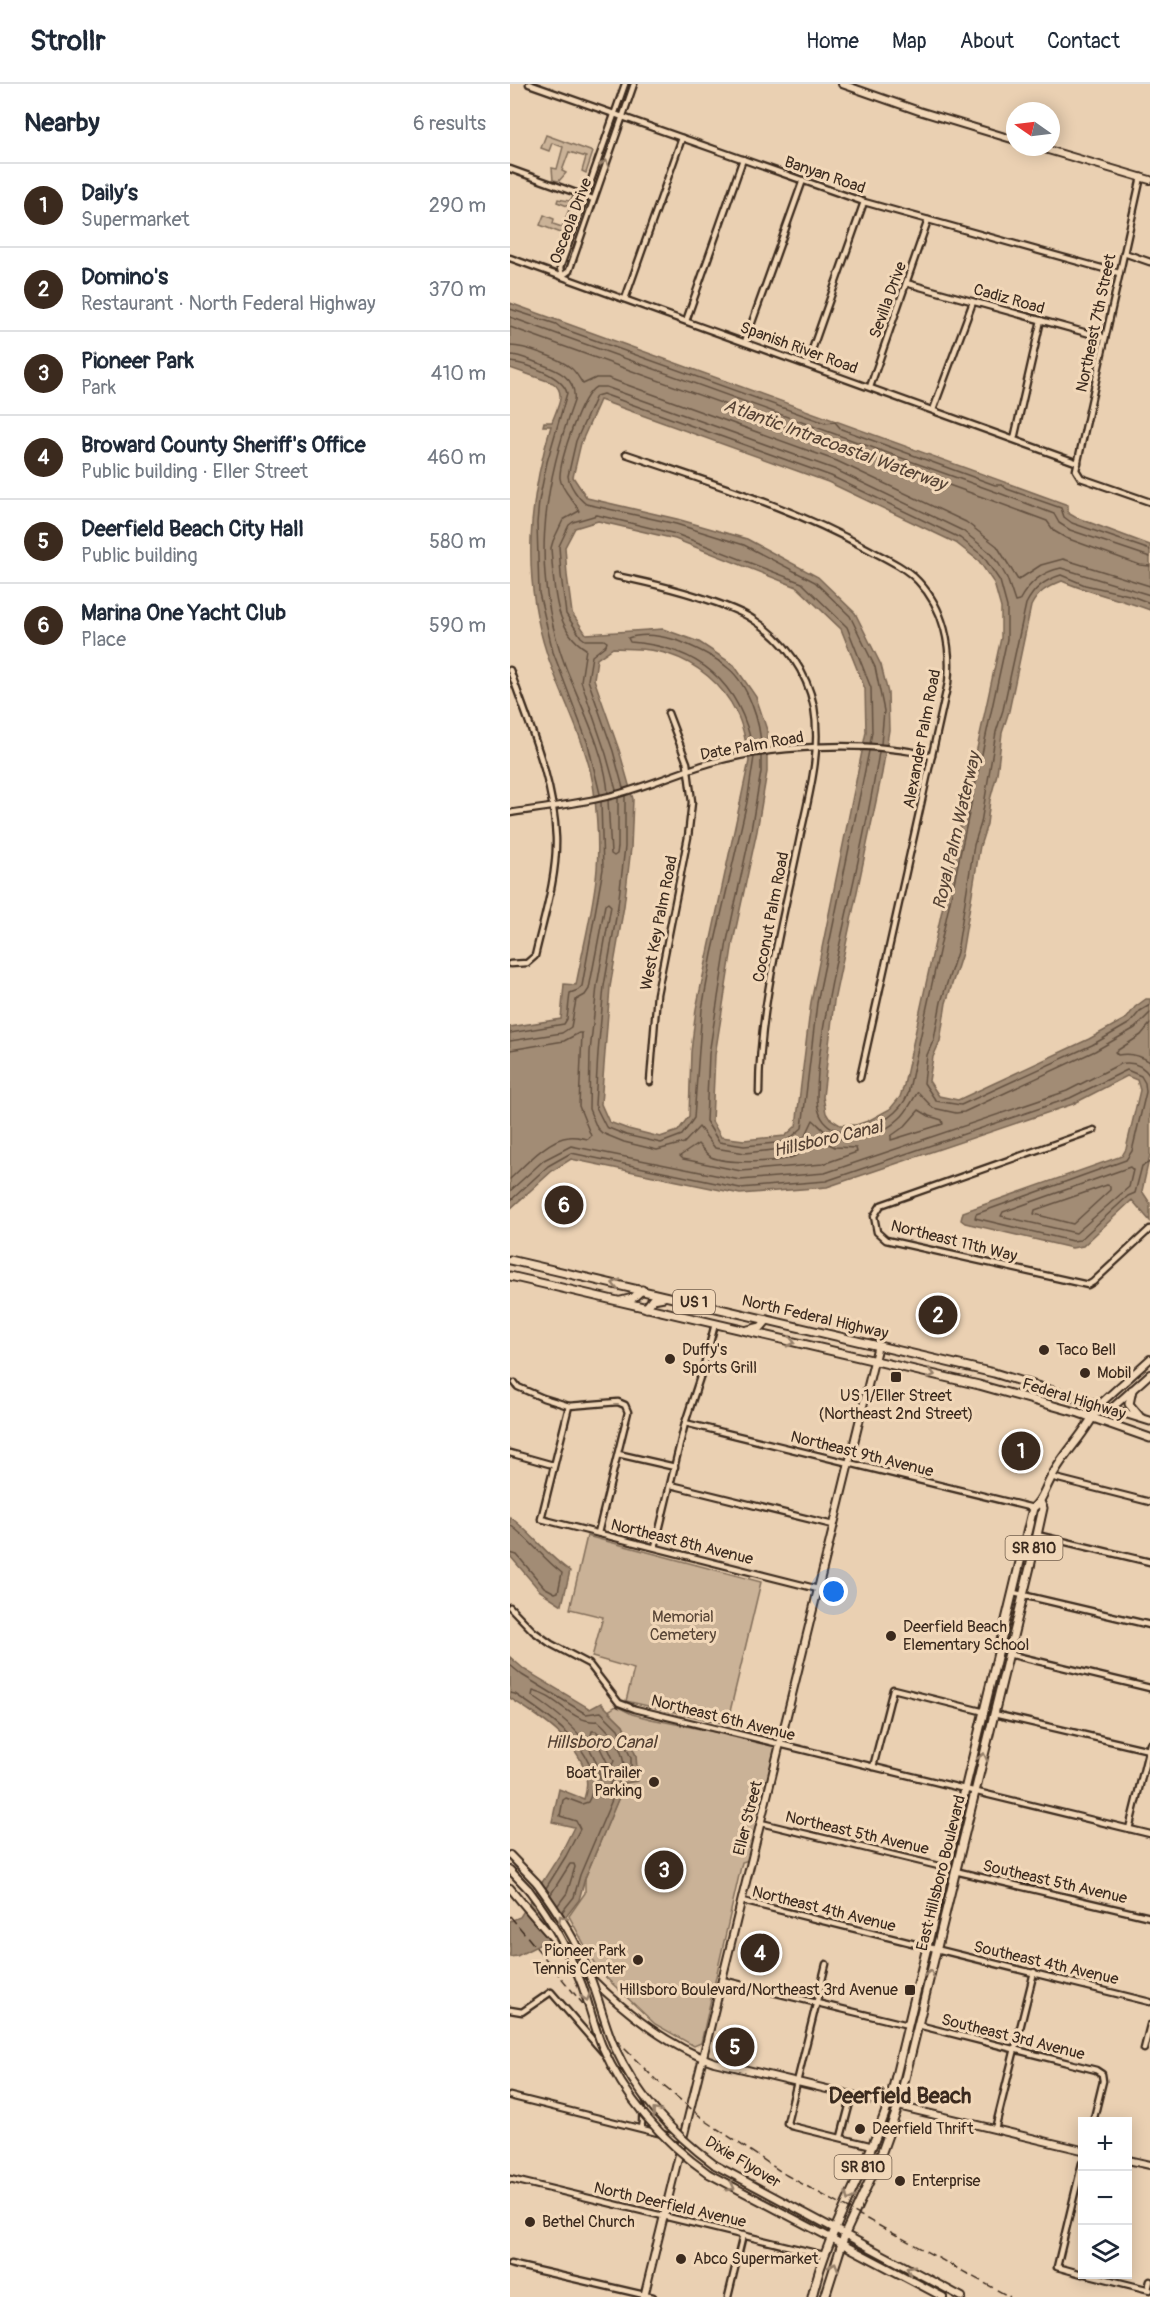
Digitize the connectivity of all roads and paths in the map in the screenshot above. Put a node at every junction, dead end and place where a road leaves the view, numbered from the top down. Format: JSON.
{"nodes":[{"id":1,"x":529,"y":84,"type":"edge"},
{"id":2,"x":625,"y":84,"type":"edge"},
{"id":3,"x":634,"y":84,"type":"edge"},
{"id":4,"x":842,"y":84,"type":"edge"},
{"id":5,"x":614,"y":114,"type":"junction"},
{"id":6,"x":622,"y":117,"type":"junction"},
{"id":7,"x":1006,"y":137,"type":"edge"},
{"id":8,"x":682,"y":138,"type":"junction"},
{"id":9,"x":1060,"y":153,"type":"edge"},
{"id":10,"x":743,"y":159,"type":"junction"},
{"id":11,"x":510,"y":169,"type":"edge"},
{"id":12,"x":1140,"y":177,"type":"junction"},
{"id":13,"x":803,"y":180,"type":"junction"},
{"id":14,"x":1150,"y":180,"type":"edge"},
{"id":15,"x":586,"y":196,"type":"junction"},
{"id":16,"x":594,"y":199,"type":"junction"},
{"id":17,"x":864,"y":202,"type":"junction"},
{"id":18,"x":928,"y":220,"type":"junction"},
{"id":19,"x":1124,"y":253,"type":"junction"},
{"id":20,"x":510,"y":258,"type":"edge"},
{"id":21,"x":1150,"y":262,"type":"edge"},
{"id":22,"x":1119,"y":273,"type":"junction"},
{"id":23,"x":562,"y":276,"type":"junction"},
{"id":24,"x":906,"y":283,"type":"junction"},
{"id":25,"x":626,"y":299,"type":"junction"},
{"id":26,"x":973,"y":302,"type":"junction"},
{"id":27,"x":1041,"y":320,"type":"junction"},
{"id":28,"x":686,"y":321,"type":"junction"},
{"id":29,"x":1105,"y":338,"type":"junction"},
{"id":30,"x":746,"y":342,"type":"junction"},
{"id":31,"x":807,"y":364,"type":"junction"},
{"id":32,"x":870,"y":387,"type":"junction"},
{"id":33,"x":933,"y":410,"type":"junction"},
{"id":34,"x":1014,"y":439,"type":"junction"},
{"id":35,"x":626,"y":454,"type":"dead end"},
{"id":36,"x":1078,"y":463,"type":"junction"},
{"id":37,"x":1150,"y":501,"type":"edge"},
{"id":38,"x":616,"y":576,"type":"dead end"},
{"id":39,"x":510,"y":670,"type":"edge"},
{"id":40,"x":668,"y":713,"type":"dead end"},
{"id":41,"x":816,"y":747,"type":"junction"},
{"id":42,"x":932,"y":756,"type":"junction"},
{"id":43,"x":688,"y":770,"type":"junction"},
{"id":44,"x":552,"y":807,"type":"junction"},
{"id":45,"x":510,"y":813,"type":"edge"},
{"id":46,"x":510,"y":964,"type":"edge"},
{"id":47,"x":860,"y":1078,"type":"dead end"},
{"id":48,"x":650,"y":1082,"type":"dead end"},
{"id":49,"x":759,"y":1093,"type":"dead end"},
{"id":50,"x":1094,"y":1130,"type":"dead end"},
{"id":51,"x":1150,"y":1229,"type":"edge"},
{"id":52,"x":510,"y":1260,"type":"edge"},
{"id":53,"x":510,"y":1276,"type":"edge"},
{"id":54,"x":642,"y":1290,"type":"junction"},
{"id":55,"x":670,"y":1296,"type":"junction"},
{"id":56,"x":619,"y":1301,"type":"junction"},
{"id":57,"x":646,"y":1308,"type":"junction"},
{"id":58,"x":768,"y":1320,"type":"junction"},
{"id":59,"x":715,"y":1324,"type":"junction"},
{"id":60,"x":746,"y":1331,"type":"junction"},
{"id":61,"x":878,"y":1346,"type":"junction"},
{"id":62,"x":1150,"y":1359,"type":"edge"},
{"id":63,"x":874,"y":1361,"type":"junction"},
{"id":64,"x":1150,"y":1374,"type":"edge"},
{"id":65,"x":515,"y":1383,"type":"dead end"},
{"id":66,"x":989,"y":1388,"type":"joint"},
{"id":67,"x":1132,"y":1390,"type":"junction"},
{"id":68,"x":1099,"y":1405,"type":"junction"},
{"id":69,"x":569,"y":1406,"type":"junction"},
{"id":70,"x":1112,"y":1408,"type":"junction"},
{"id":71,"x":1093,"y":1418,"type":"junction"},
{"id":72,"x":1140,"y":1418,"type":"junction"},
{"id":73,"x":1150,"y":1421,"type":"edge"},
{"id":74,"x":685,"y":1424,"type":"junction"},
{"id":75,"x":1150,"y":1438,"type":"edge"},
{"id":76,"x":510,"y":1453,"type":"edge"},
{"id":77,"x":618,"y":1454,"type":"junction"},
{"id":78,"x":848,"y":1463,"type":"junction"},
{"id":79,"x":553,"y":1465,"type":"junction"},
{"id":80,"x":675,"y":1467,"type":"junction"},
{"id":81,"x":1051,"y":1477,"type":"junction"},
{"id":82,"x":671,"y":1485,"type":"junction"},
{"id":83,"x":1040,"y":1502,"type":"junction"},
{"id":84,"x":1150,"y":1502,"type":"edge"},
{"id":85,"x":1033,"y":1508,"type":"junction"},
{"id":86,"x":833,"y":1525,"type":"junction"},
{"id":87,"x":598,"y":1533,"type":"junction"},
{"id":88,"x":1037,"y":1535,"type":"junction"},
{"id":89,"x":655,"y":1547,"type":"junction"},
{"id":90,"x":1150,"y":1562,"type":"edge"},
{"id":91,"x":818,"y":1588,"type":"junction"},
{"id":92,"x":1014,"y":1593,"type":"junction"},
{"id":93,"x":1023,"y":1595,"type":"junction"},
{"id":94,"x":510,"y":1607,"type":"edge"},
{"id":95,"x":1150,"y":1625,"type":"edge"},
{"id":96,"x":1008,"y":1654,"type":"junction"},
{"id":97,"x":992,"y":1681,"type":"junction"},
{"id":98,"x":1150,"y":1688,"type":"edge"},
{"id":99,"x":999,"y":1694,"type":"junction"},
{"id":100,"x":985,"y":1712,"type":"junction"},
{"id":101,"x":994,"y":1714,"type":"junction"},
{"id":102,"x":1150,"y":1743,"type":"edge"},
{"id":103,"x":780,"y":1745,"type":"junction"},
{"id":104,"x":1149,"y":1750,"type":"edge"},
{"id":105,"x":873,"y":1767,"type":"junction"},
{"id":106,"x":966,"y":1790,"type":"junction"},
{"id":107,"x":975,"y":1792,"type":"junction"},
{"id":108,"x":761,"y":1823,"type":"junction"},
{"id":109,"x":1129,"y":1829,"type":"junction"},
{"id":110,"x":1150,"y":1834,"type":"edge"},
{"id":111,"x":510,"y":1855,"type":"edge"},
{"id":112,"x":947,"y":1868,"type":"junction"},
{"id":113,"x":510,"y":1870,"type":"edge"},
{"id":114,"x":956,"y":1870,"type":"junction"},
{"id":115,"x":510,"y":1888,"type":"edge"},
{"id":116,"x":742,"y":1901,"type":"junction"},
{"id":117,"x":1150,"y":1917,"type":"edge"},
{"id":118,"x":927,"y":1946,"type":"junction"},
{"id":119,"x":936,"y":1949,"type":"junction"},
{"id":120,"x":826,"y":1964,"type":"dead end"},
{"id":121,"x":1034,"y":1972,"type":"junction"},
{"id":122,"x":722,"y":1980,"type":"junction"},
{"id":123,"x":1150,"y":2001,"type":"edge"},
{"id":124,"x":816,"y":2003,"type":"junction"},
{"id":125,"x":510,"y":2010,"type":"edge"},
{"id":126,"x":908,"y":2025,"type":"junction"},
{"id":127,"x":918,"y":2025,"type":"junction"},
{"id":128,"x":1150,"y":2025,"type":"edge"},
{"id":129,"x":1144,"y":2049,"type":"dead end"},
{"id":130,"x":1015,"y":2050,"type":"junction"},
{"id":131,"x":702,"y":2058,"type":"junction"},
{"id":132,"x":796,"y":2082,"type":"junction"},
{"id":133,"x":852,"y":2095,"type":"junction"},
{"id":134,"x":510,"y":2096,"type":"edge"},
{"id":135,"x":888,"y":2104,"type":"junction"},
{"id":136,"x":898,"y":2107,"type":"junction"},
{"id":137,"x":1094,"y":2117,"type":"edge"},
{"id":138,"x":641,"y":2128,"type":"junction"},
{"id":139,"x":995,"y":2129,"type":"junction"},
{"id":140,"x":840,"y":2137,"type":"junction"},
{"id":141,"x":682,"y":2139,"type":"junction"},
{"id":142,"x":873,"y":2146,"type":"junction"},
{"id":143,"x":1078,"y":2149,"type":"edge"},
{"id":144,"x":1132,"y":2161,"type":"edge"},
{"id":145,"x":1150,"y":2165,"type":"edge"},
{"id":146,"x":1081,"y":2171,"type":"edge"},
{"id":147,"x":510,"y":2180,"type":"edge"},
{"id":148,"x":664,"y":2216,"type":"junction"},
{"id":149,"x":834,"y":2229,"type":"junction"},
{"id":150,"x":845,"y":2234,"type":"junction"},
{"id":151,"x":743,"y":2235,"type":"junction"},
{"id":152,"x":831,"y":2237,"type":"junction"},
{"id":153,"x":842,"y":2243,"type":"junction"},
{"id":154,"x":824,"y":2255,"type":"junction"},
{"id":155,"x":510,"y":2264,"type":"edge"},
{"id":156,"x":1078,"y":2272,"type":"edge"},
{"id":157,"x":1104,"y":2279,"type":"edge"},
{"id":158,"x":1150,"y":2281,"type":"edge"},
{"id":159,"x":1149,"y":2290,"type":"edge"},
{"id":160,"x":645,"y":2296,"type":"edge"},
{"id":161,"x":653,"y":2297,"type":"edge"},
{"id":162,"x":728,"y":2297,"type":"edge"},
{"id":163,"x":812,"y":2297,"type":"edge"},
{"id":164,"x":825,"y":2297,"type":"edge"},
{"id":165,"x":943,"y":2297,"type":"edge"},
{"id":166,"x":962,"y":2297,"type":"edge"}],
"edges":[{"from":1,"to":5,"type":"street","name":"Banyan Road"},
{"from":2,"to":5,"type":"street","name":"Osceola Drive"},
{"from":3,"to":6,"type":"street","name":"Osceola Drive"},
{"from":4,"to":7,"type":"main road"},
{"from":5,"to":6,"type":"street","name":"Banyan Road"},
{"from":5,"to":15,"type":"street","name":"Osceola Drive"},
{"from":6,"to":8,"type":"street","name":"Banyan Road"},
{"from":16,"to":6,"type":"street","name":"Osceola Drive","one_way":true},
{"from":8,"to":10,"type":"street","name":"Banyan Road"},
{"from":8,"to":25,"type":"street"},
{"from":9,"to":12,"type":"main road"},
{"from":10,"to":13,"type":"street","name":"Banyan Road"},
{"from":10,"to":28,"type":"street"},
{"from":11,"to":15,"type":"street"},
{"from":12,"to":14,"type":"main road"},
{"from":12,"to":19,"type":"street","name":"Northeast 7th Street"},
{"from":13,"to":17,"type":"street","name":"Banyan Road"},
{"from":13,"to":30,"type":"street"},
{"from":15,"to":16,"type":"street"},
{"from":15,"to":23,"type":"street","name":"Osceola Drive"},
{"from":16,"to":23,"type":"street","name":"Osceola Drive"},
{"from":17,"to":18,"type":"street","name":"Banyan Road"},
{"from":17,"to":31,"type":"street"},
{"from":18,"to":22,"type":"street","name":"Banyan Road"},
{"from":18,"to":24,"type":"street","name":"Sevilla Drive"},
{"from":19,"to":21,"type":"street"},
{"from":19,"to":22,"type":"street","name":"Northeast 7th Street"},
{"from":20,"to":23,"type":"street","name":"Spanish River Road"},
{"from":22,"to":29,"type":"street","name":"Northeast 7th Street"},
{"from":23,"to":25,"type":"street","name":"Spanish River Road"},
{"from":24,"to":26,"type":"street","name":"Cadiz Road"},
{"from":24,"to":32,"type":"street","name":"Sevilla Drive"},
{"from":25,"to":28,"type":"street","name":"Spanish River Road"},
{"from":26,"to":27,"type":"street","name":"Cadiz Road"},
{"from":26,"to":33,"type":"street"},
{"from":27,"to":29,"type":"street","name":"Cadiz Road"},
{"from":27,"to":34,"type":"street"},
{"from":28,"to":30,"type":"street","name":"Spanish River Road"},
{"from":29,"to":36,"type":"street","name":"Northeast 7th Street"},
{"from":30,"to":31,"type":"street","name":"Spanish River Road"},
{"from":31,"to":32,"type":"street","name":"Spanish River Road"},
{"from":32,"to":33,"type":"street","name":"Spanish River Road"},
{"from":33,"to":34,"type":"street","name":"Spanish River Road"},
{"from":34,"to":36,"type":"street","name":"Spanish River Road"},
{"from":35,"to":42,"type":"street","name":"Alexander Palm Road"},
{"from":36,"to":37,"type":"street","name":"Northeast 7th Street"},
{"from":38,"to":41,"type":"street","name":"Coconut Palm Road"},
{"from":39,"to":44,"type":"street"},
{"from":40,"to":43,"type":"street","name":"West Key Palm Road"},
{"from":41,"to":42,"type":"street","name":"Date Palm Road"},
{"from":41,"to":43,"type":"street","name":"Date Palm Road"},
{"from":41,"to":49,"type":"street","name":"Coconut Palm Road"},
{"from":42,"to":47,"type":"street","name":"Alexander Palm Road"},
{"from":43,"to":44,"type":"street","name":"Date Palm Road"},
{"from":43,"to":48,"type":"street","name":"West Key Palm Road"},
{"from":44,"to":45,"type":"street","name":"Date Palm Road"},
{"from":44,"to":46,"type":"street"},
{"from":50,"to":51,"type":"street","name":"Northeast 11th Way"},
{"from":54,"to":52,"type":"main road","name":"North Federal Highway","number":"US 1","one_way":true},
{"from":53,"to":56,"type":"main road","name":"North Federal Highway","number":"US 1"},
{"from":54,"to":55,"type":"main road","name":"North Federal Highway","number":"US 1"},
{"from":54,"to":56,"type":"main road"},
{"from":55,"to":57,"type":"main road"},
{"from":55,"to":58,"type":"main road","name":"North Federal Highway","number":"US 1"},
{"from":56,"to":57,"type":"main road","name":"North Federal Highway","number":"US 1"},
{"from":57,"to":59,"type":"main road","name":"North Federal Highway","number":"US 1"},
{"from":58,"to":60,"type":"main road"},
{"from":58,"to":61,"type":"main road","name":"North Federal Highway","number":"US 1"},
{"from":59,"to":60,"type":"main road","name":"North Federal Highway","number":"US 1"},
{"from":59,"to":74,"type":"street"},
{"from":60,"to":63,"type":"main road","name":"North Federal Highway","number":"US 1","one_way":true},
{"from":61,"to":63,"type":"main road","name":"Eller Street"},
{"from":61,"to":68,"type":"main road","name":"North Federal Highway","number":"US 1"},
{"from":62,"to":68,"type":"main road","name":"East Hillsboro Boulevard","number":"SR 810"},
{"from":63,"to":66,"type":"main road","name":"North Federal Highway","number":"US 1","one_way":true},
{"from":63,"to":78,"type":"main road","name":"Eller Street"},
{"from":64,"to":67,"type":"main road","name":"East Hillsboro Boulevard","number":"SR 810"},
{"from":65,"to":69,"type":"street"},
{"from":66,"to":71,"type":"main road","name":"Federal Highway","number":"US 1"},
{"from":67,"to":70,"type":"main road","name":"East Hillsboro Boulevard","number":"SR 810"},
{"from":67,"to":72,"type":"main road"},
{"from":68,"to":70,"type":"main road","name":"North Federal Highway","number":"US 1"},
{"from":68,"to":71,"type":"main road","name":"East Hillsboro Boulevard","number":"SR 810"},
{"from":69,"to":77,"type":"street"},
{"from":69,"to":79,"type":"street"},
{"from":70,"to":71,"type":"main road","name":"East Hillsboro Boulevard","number":"SR 810"},
{"from":70,"to":72,"type":"main road","name":"Federal Highway","number":"US 1"},
{"from":71,"to":75,"type":"main road","name":"Federal Highway","number":"US 1"},
{"from":71,"to":81,"type":"main road","name":"East Hillsboro Boulevard","number":"SR 810"},
{"from":72,"to":73,"type":"main road","name":"Federal Highway","number":"US 1"},
{"from":74,"to":78,"type":"street","name":"Northeast 9th Avenue"},
{"from":74,"to":80,"type":"street"},
{"from":76,"to":79,"type":"street"},
{"from":77,"to":80,"type":"street"},
{"from":77,"to":87,"type":"street"},
{"from":78,"to":85,"type":"street","name":"Northeast 9th Avenue"},
{"from":78,"to":86,"type":"main road","name":"Eller Street"},
{"from":79,"to":87,"type":"street","name":"Northeast 8th Avenue"},
{"from":80,"to":82,"type":"street"},
{"from":81,"to":83,"type":"main road","name":"East Hillsboro Boulevard","number":"SR 810"},
{"from":81,"to":84,"type":"street"},
{"from":82,"to":86,"type":"street"},
{"from":82,"to":89,"type":"street"},
{"from":83,"to":85,"type":"main road","name":"East Hillsboro Boulevard","number":"SR 810"},
{"from":83,"to":88,"type":"main road","name":"East Hillsboro Boulevard","number":"SR 810"},
{"from":85,"to":92,"type":"main road","name":"East Hillsboro Boulevard","number":"SR 810"},
{"from":86,"to":91,"type":"main road","name":"Eller Street"},
{"from":87,"to":89,"type":"street","name":"Northeast 8th Avenue"},
{"from":88,"to":90,"type":"street"},
{"from":88,"to":93,"type":"main road","name":"East Hillsboro Boulevard","number":"SR 810"},
{"from":89,"to":91,"type":"street","name":"Northeast 8th Avenue"},
{"from":91,"to":103,"type":"main road","name":"Eller Street"},
{"from":92,"to":93,"type":"street"},
{"from":92,"to":97,"type":"main road","name":"East Hillsboro Boulevard","number":"SR 810"},
{"from":93,"to":95,"type":"street"},
{"from":93,"to":96,"type":"main road","name":"East Hillsboro Boulevard","number":"SR 810"},
{"from":94,"to":103,"type":"street","name":"Northeast 6th Avenue"},
{"from":96,"to":98,"type":"street"},
{"from":96,"to":99,"type":"main road","name":"East Hillsboro Boulevard","number":"SR 810"},
{"from":97,"to":99,"type":"main road"},
{"from":97,"to":100,"type":"main road","name":"East Hillsboro Boulevard","number":"SR 810"},
{"from":99,"to":101,"type":"main road","name":"East Hillsboro Boulevard","number":"SR 810"},
{"from":100,"to":105,"type":"street"},
{"from":100,"to":106,"type":"main road","name":"East Hillsboro Boulevard","number":"SR 810"},
{"from":101,"to":104,"type":"street"},
{"from":107,"to":101,"type":"main road","name":"East Hillsboro Boulevard","number":"SR 810","one_way":true},
{"from":102,"to":104,"type":"street"},
{"from":103,"to":105,"type":"street","name":"Northeast 6th Avenue"},
{"from":103,"to":108,"type":"main road","name":"Eller Street"},
{"from":104,"to":109,"type":"street"},
{"from":105,"to":106,"type":"street","name":"Northeast 6th Avenue"},
{"from":106,"to":107,"type":"street","name":"Northeast 6th Avenue"},
{"from":106,"to":112,"type":"main road","name":"East Hillsboro Boulevard","number":"SR 810"},
{"from":107,"to":109,"type":"street","name":"Northeast 6th Avenue"},
{"from":107,"to":114,"type":"main road","name":"East Hillsboro Boulevard","number":"SR 810"},
{"from":108,"to":112,"type":"street","name":"Northeast 5th Avenue"},
{"from":108,"to":116,"type":"main road","name":"Eller Street"},
{"from":109,"to":110,"type":"street","name":"Northeast 6th Avenue"},
{"from":149,"to":111,"type":"main road","name":"Dixie Flyover","one_way":true,"bridge":true},
{"from":112,"to":118,"type":"main road","name":"East Hillsboro Boulevard","number":"SR 810"},
{"from":113,"to":152,"type":"main road","name":"Dixie Flyover","one_way":true,"bridge":true},
{"from":114,"to":117,"type":"street","name":"Southeast 5th Avenue"},
{"from":114,"to":119,"type":"main road","name":"East Hillsboro Boulevard","number":"SR 810"},
{"from":115,"to":131,"type":"main road"},
{"from":116,"to":118,"type":"street","name":"Northeast 4th Avenue"},
{"from":116,"to":122,"type":"main road","name":"Eller Street"},
{"from":118,"to":119,"type":"street","name":"Northeast 4th Avenue"},
{"from":118,"to":126,"type":"main road","name":"East Hillsboro Boulevard","number":"SR 810"},
{"from":119,"to":121,"type":"street","name":"Southeast 4th Avenue"},
{"from":127,"to":119,"type":"main road","name":"East Hillsboro Boulevard","number":"SR 810","one_way":true},
{"from":120,"to":124,"type":"street"},
{"from":121,"to":123,"type":"street","name":"Southeast 4th Avenue"},
{"from":121,"to":130,"type":"street"},
{"from":122,"to":124,"type":"street"},
{"from":122,"to":131,"type":"main road","name":"Eller Street"},
{"from":124,"to":126,"type":"street"},
{"from":124,"to":132,"type":"street"},
{"from":125,"to":138,"type":"street"},
{"from":126,"to":135,"type":"main road","name":"East Hillsboro Boulevard","number":"SR 810"},
{"from":127,"to":130,"type":"street","name":"Southeast 3rd Avenue"},
{"from":127,"to":136,"type":"main road","name":"East Hillsboro Boulevard","number":"SR 810"},
{"from":128,"to":129,"type":"street"},
{"from":130,"to":137,"type":"street","name":"Southeast 3rd Avenue"},
{"from":130,"to":139,"type":"street"},
{"from":131,"to":132,"type":"main road"},
{"from":131,"to":141,"type":"main road","name":"Eller Street"},
{"from":132,"to":133,"type":"main road"},
{"from":132,"to":140,"type":"street"},
{"from":133,"to":135,"type":"main road"},
{"from":133,"to":140,"type":"street"},
{"from":134,"to":138,"type":"street"},
{"from":135,"to":136,"type":"main road"},
{"from":135,"to":142,"type":"main road","name":"East Hillsboro Boulevard","number":"SR 810"},
{"from":136,"to":139,"type":"main road"},
{"from":136,"to":150,"type":"main road","name":"East Hillsboro Boulevard","number":"SR 810"},
{"from":138,"to":141,"type":"street"},
{"from":139,"to":143,"type":"main road"},
{"from":140,"to":142,"type":"street"},
{"from":141,"to":148,"type":"main road","name":"Eller Street"},
{"from":142,"to":149,"type":"main road","name":"East Hillsboro Boulevard","number":"SR 810","one_way":true},
{"from":144,"to":145,"type":"main road"},
{"from":146,"to":156,"type":"street"},
{"from":147,"to":148,"type":"street","name":"North Deerfield Avenue"},
{"from":148,"to":151,"type":"street","name":"North Deerfield Avenue"},
{"from":148,"to":160,"type":"main road","name":"Eller Street"},
{"from":149,"to":150,"type":"main road","name":"Dixie Flyover"},
{"from":149,"to":152,"type":"main road","name":"East Hillsboro Boulevard","number":"SR 810"},
{"from":150,"to":153,"type":"main road","name":"East Hillsboro Boulevard","number":"SR 810"},
{"from":166,"to":150,"type":"main road","name":"Dixie Flyover","one_way":true},
{"from":151,"to":154,"type":"street","name":"North Deerfield Avenue"},
{"from":151,"to":162,"type":"street"},
{"from":152,"to":153,"type":"main road","name":"Dixie Flyover"},
{"from":152,"to":154,"type":"main road","number":"SR 810"},
{"from":164,"to":153,"type":"main road","number":"SR 810","one_way":true},
{"from":153,"to":165,"type":"main road","name":"Dixie Flyover"},
{"from":154,"to":163,"type":"main road","number":"SR 810"},
{"from":155,"to":160,"type":"street"},
{"from":157,"to":159,"type":"street"},
{"from":158,"to":159,"type":"street"},
{"from":160,"to":161,"type":"street"}]}
